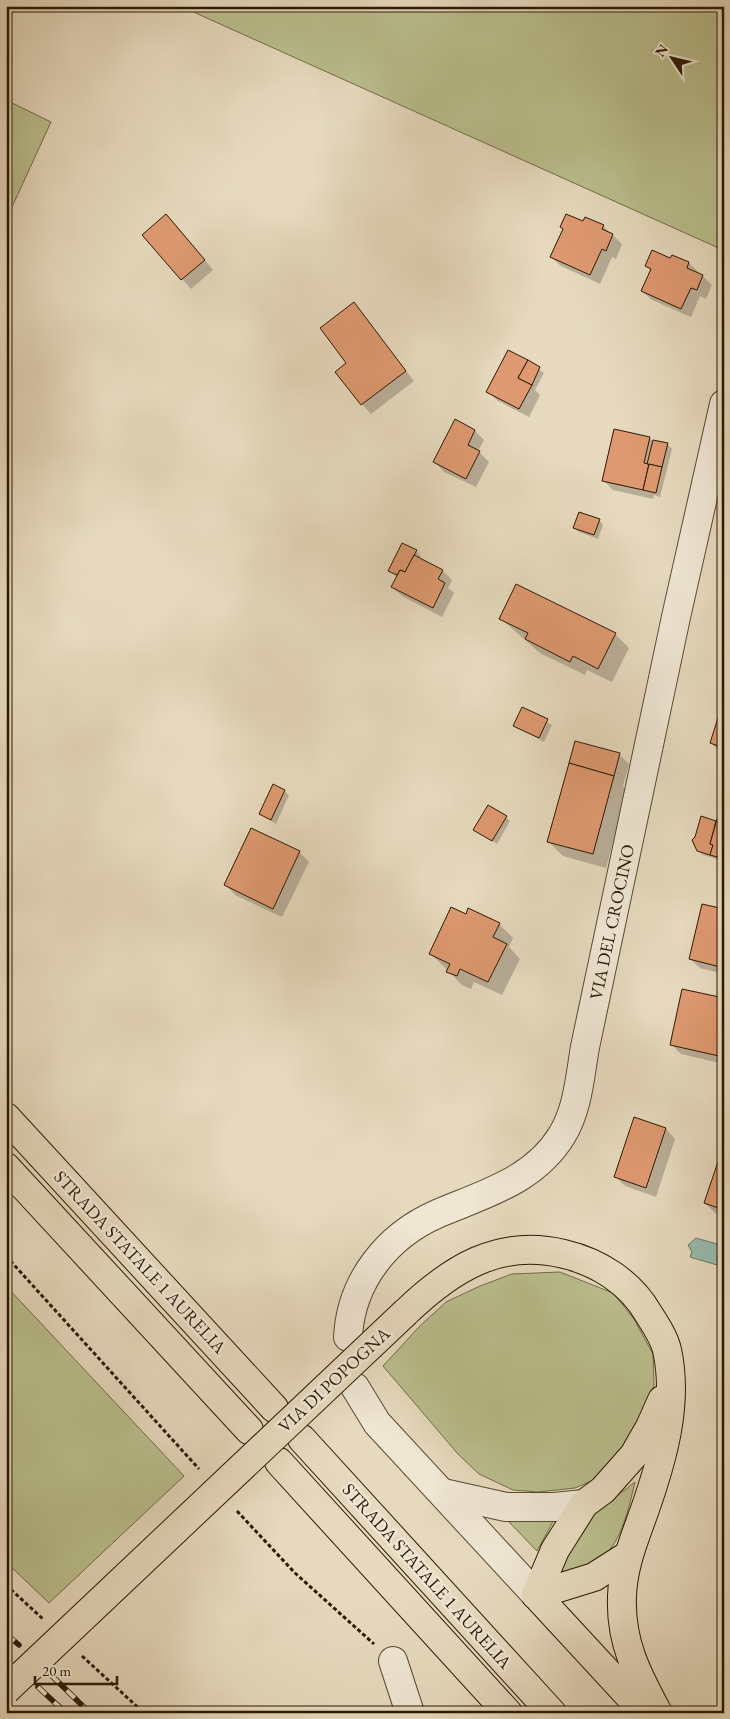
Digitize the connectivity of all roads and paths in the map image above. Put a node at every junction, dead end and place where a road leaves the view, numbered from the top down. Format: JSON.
{"nodes":[{"id":1,"x":724,"y":404,"type":"edge"},
{"id":2,"x":719,"y":449,"type":"edge"},
{"id":3,"x":6,"y":1117,"type":"edge"},
{"id":4,"x":6,"y":1167,"type":"edge"},
{"id":5,"x":6,"y":1256,"type":"edge"},
{"id":6,"x":348,"y":1337,"type":"dead end"},
{"id":7,"x":671,"y":1378,"type":"junction"},
{"id":8,"x":355,"y":1387,"type":"dead end"},
{"id":9,"x":274,"y":1408,"type":"dead end"},
{"id":10,"x":249,"y":1430,"type":"dead end"},
{"id":11,"x":302,"y":1439,"type":"dead end"},
{"id":12,"x":279,"y":1462,"type":"dead end"},
{"id":13,"x":201,"y":1471,"type":"dead end"},
{"id":14,"x":443,"y":1493,"type":"junction"},
{"id":15,"x":230,"y":1503,"type":"dead end"},
{"id":16,"x":584,"y":1504,"type":"junction"},
{"id":17,"x":627,"y":1556,"type":"junction"},
{"id":18,"x":6,"y":1585,"type":"edge"},
{"id":19,"x":536,"y":1595,"type":"junction"},
{"id":20,"x":47,"y":1623,"type":"dead end"},
{"id":21,"x":77,"y":1651,"type":"dead end"},
{"id":22,"x":393,"y":1661,"type":"joint"},
{"id":23,"x":6,"y":1690,"type":"edge"},
{"id":24,"x":144,"y":1713,"type":"edge"},
{"id":25,"x":410,"y":1713,"type":"edge"},
{"id":26,"x":508,"y":1713,"type":"edge"},
{"id":27,"x":552,"y":1713,"type":"edge"},
{"id":28,"x":645,"y":1713,"type":"edge"},
{"id":29,"x":658,"y":1713,"type":"edge"}],
"edges":[{"from":1,"to":2,"type":"street","name":"VIA DEL CROCINO"},
{"from":2,"to":6,"type":"street","name":"VIA DEL CROCINO"},
{"from":3,"to":9,"type":"main road","name":"STRADA STATALE 1 AURELIA"},
{"from":4,"to":10,"type":"main road","name":"STRADA STATALE 1 AURELIA"},
{"from":5,"to":13,"type":"path"},
{"from":7,"to":16,"type":"main road"},
{"from":7,"to":17,"type":"main road","name":"VIA DI POPOGNA"},
{"from":7,"to":23,"type":"main road","name":"VIA DI POPOGNA","bridge":true},
{"from":8,"to":14,"type":"street"},
{"from":11,"to":27,"type":"main road","name":"STRADA STATALE 1 AURELIA"},
{"from":12,"to":26,"type":"main road","name":"STRADA STATALE 1 AURELIA"},
{"from":14,"to":16,"type":"street"},
{"from":14,"to":19,"type":"street"},
{"from":15,"to":22,"type":"path"},
{"from":16,"to":19,"type":"main road"},
{"from":17,"to":19,"type":"main road"},
{"from":17,"to":29,"type":"main road","name":"VIA DI POPOGNA"},
{"from":18,"to":20,"type":"path"},
{"from":19,"to":28,"type":"main road"},
{"from":21,"to":24,"type":"path"},
{"from":22,"to":25,"type":"street"}]}
